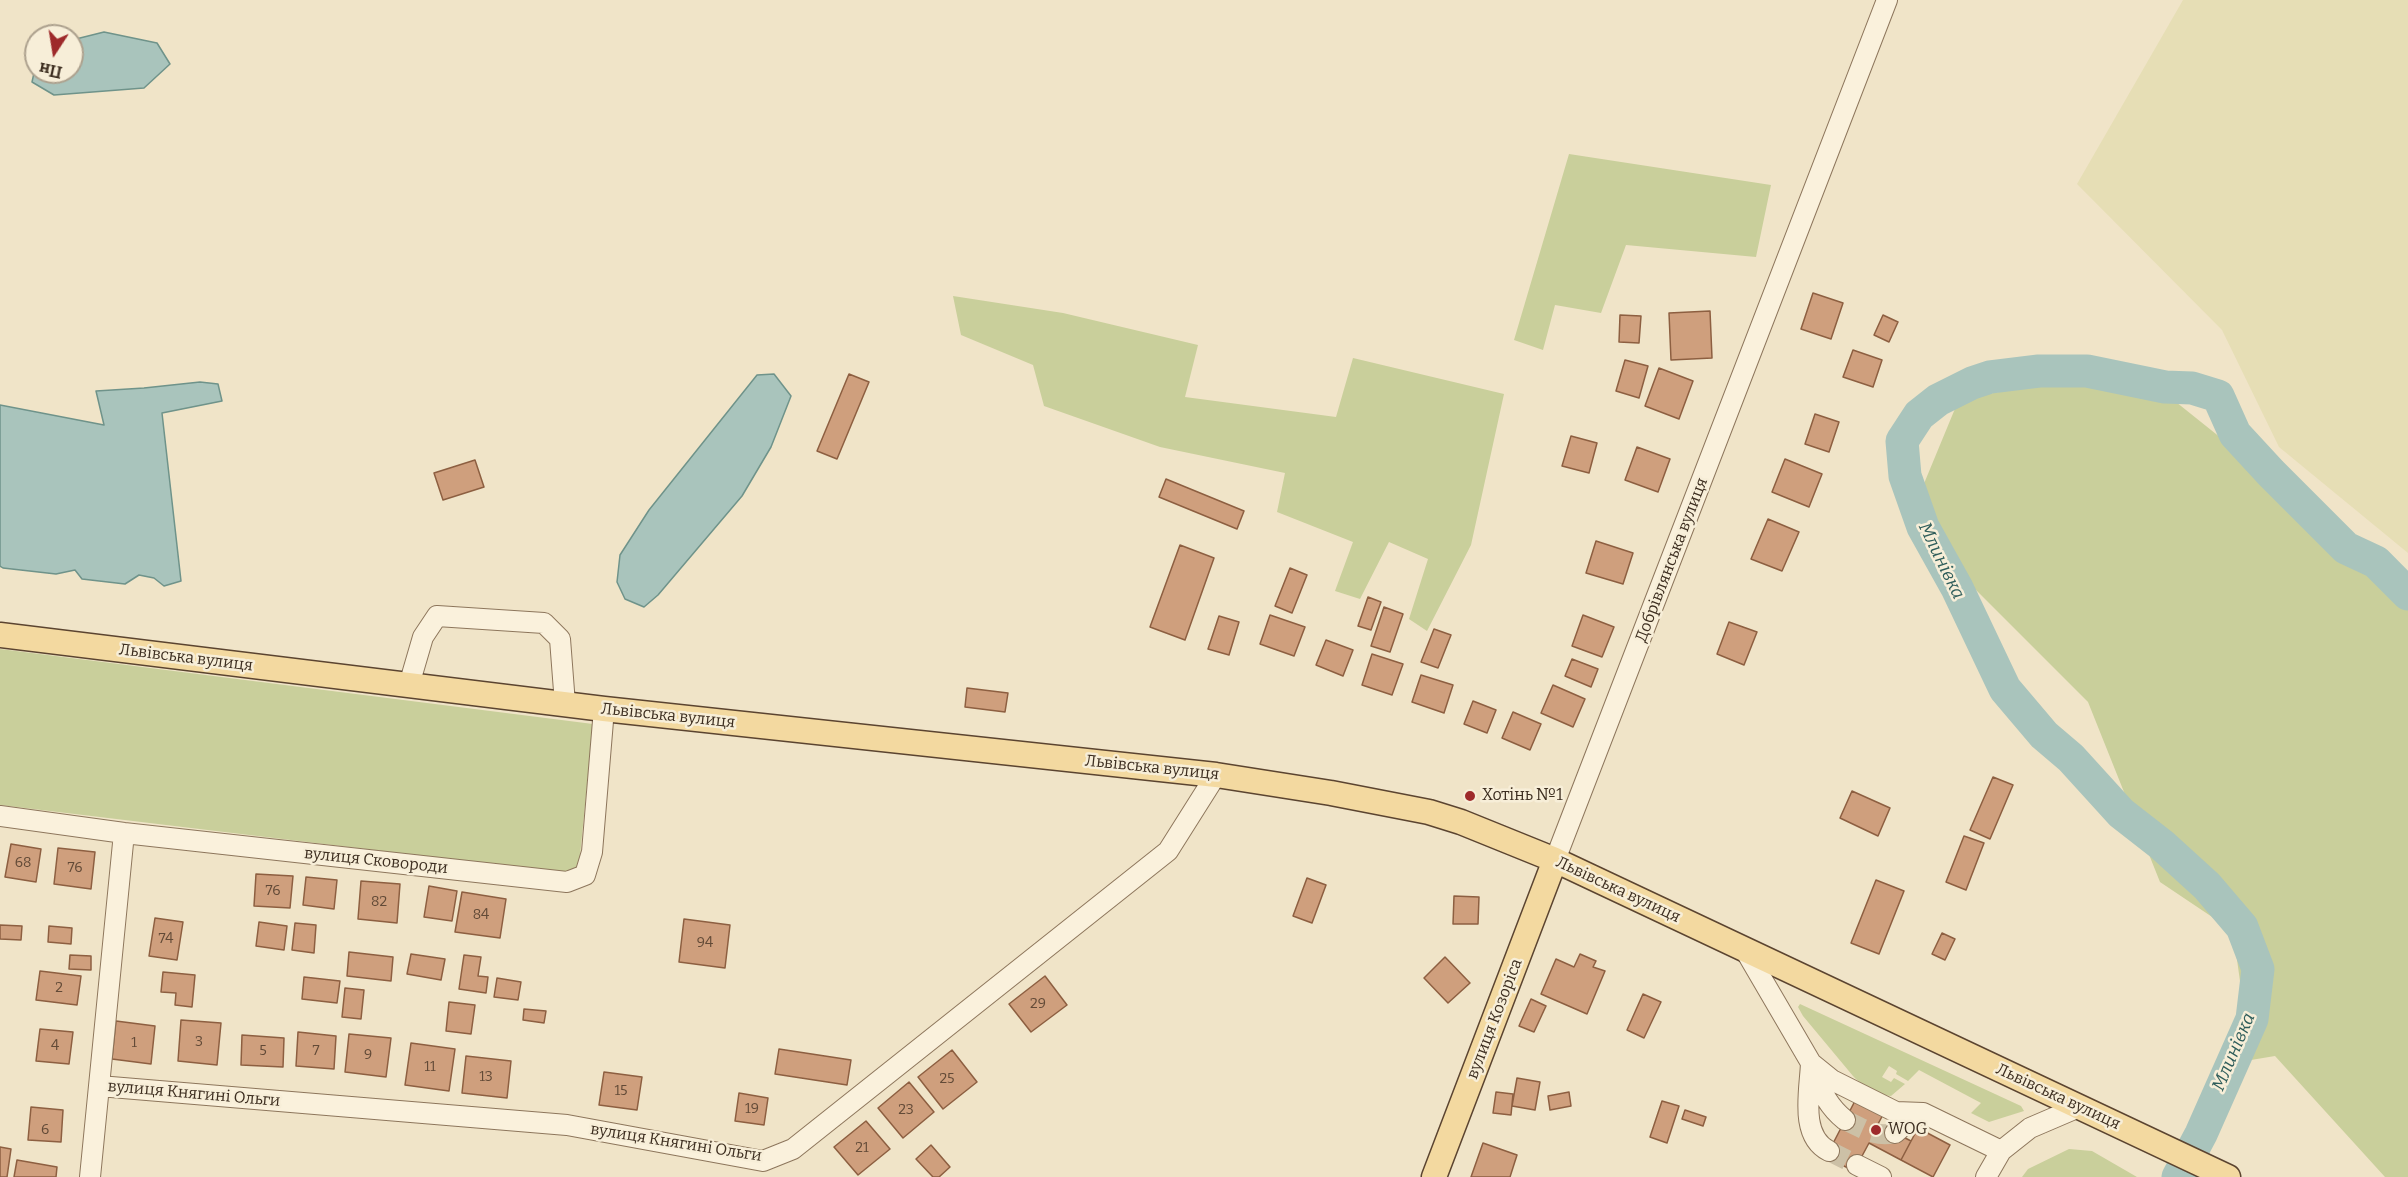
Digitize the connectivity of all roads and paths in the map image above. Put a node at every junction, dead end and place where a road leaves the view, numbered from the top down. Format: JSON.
{"nodes":[{"id":1,"x":1887,"y":0,"type":"edge"},
{"id":2,"x":0,"y":634,"type":"edge"},
{"id":3,"x":408,"y":685,"type":"junction"},
{"id":4,"x":564,"y":704,"type":"junction"},
{"id":5,"x":604,"y":709,"type":"junction"},
{"id":6,"x":1216,"y":775,"type":"junction"},
{"id":7,"x":0,"y":816,"type":"edge"},
{"id":8,"x":124,"y":833,"type":"junction"},
{"id":9,"x":1555,"y":860,"type":"junction"},
{"id":10,"x":1745,"y":950,"type":"junction"},
{"id":11,"x":1811,"y":1063,"type":"junction"},
{"id":12,"x":99,"y":1086,"type":"junction"},
{"id":13,"x":2079,"y":1107,"type":"junction"},
{"id":14,"x":1923,"y":1113,"type":"junction"},
{"id":15,"x":1845,"y":1120,"type":"tunnel mouth"},
{"id":16,"x":1895,"y":1133,"type":"tunnel mouth"},
{"id":17,"x":1829,"y":1151,"type":"tunnel mouth"},
{"id":18,"x":2001,"y":1151,"type":"junction"},
{"id":19,"x":1857,"y":1165,"type":"tunnel mouth"},
{"id":20,"x":90,"y":1177,"type":"edge"},
{"id":21,"x":1434,"y":1177,"type":"edge"},
{"id":22,"x":1881,"y":1177,"type":"edge"},
{"id":23,"x":1986,"y":1177,"type":"edge"},
{"id":24,"x":2228,"y":1177,"type":"edge"}],
"edges":[{"from":1,"to":9,"type":"street","name":"Добрівлянська вулиця"},
{"from":2,"to":3,"type":"main road","name":"Львівська вулиця"},
{"from":3,"to":4,"type":"main road","name":"Львівська вулиця"},
{"from":3,"to":4,"type":"street"},
{"from":4,"to":5,"type":"main road","name":"Львівська вулиця"},
{"from":5,"to":6,"type":"main road","name":"Львівська вулиця"},
{"from":5,"to":8,"type":"street","name":"вулиця Сковороди"},
{"from":6,"to":9,"type":"main road","name":"Львівська вулиця"},
{"from":6,"to":12,"type":"street","name":"вулиця Княгині Ольги"},
{"from":7,"to":8,"type":"street","name":"вулиця Сковороди"},
{"from":8,"to":12,"type":"street","name":"вулиця Княгині Ольги"},
{"from":9,"to":10,"type":"main road","name":"Львівська вулиця"},
{"from":9,"to":21,"type":"main road","name":"вулиця Козоріса"},
{"from":10,"to":11,"type":"street"},
{"from":10,"to":13,"type":"main road","name":"Львівська вулиця"},
{"from":11,"to":14,"type":"street"},
{"from":11,"to":15,"type":"street"},
{"from":11,"to":17,"type":"street"},
{"from":12,"to":20,"type":"street","name":"вулиця Княгині Ольги"},
{"from":13,"to":18,"type":"street"},
{"from":13,"to":24,"type":"main road","name":"Львівська вулиця"},
{"from":14,"to":16,"type":"street"},
{"from":14,"to":18,"type":"street"},
{"from":18,"to":23,"type":"street"},
{"from":19,"to":22,"type":"street"}]}
